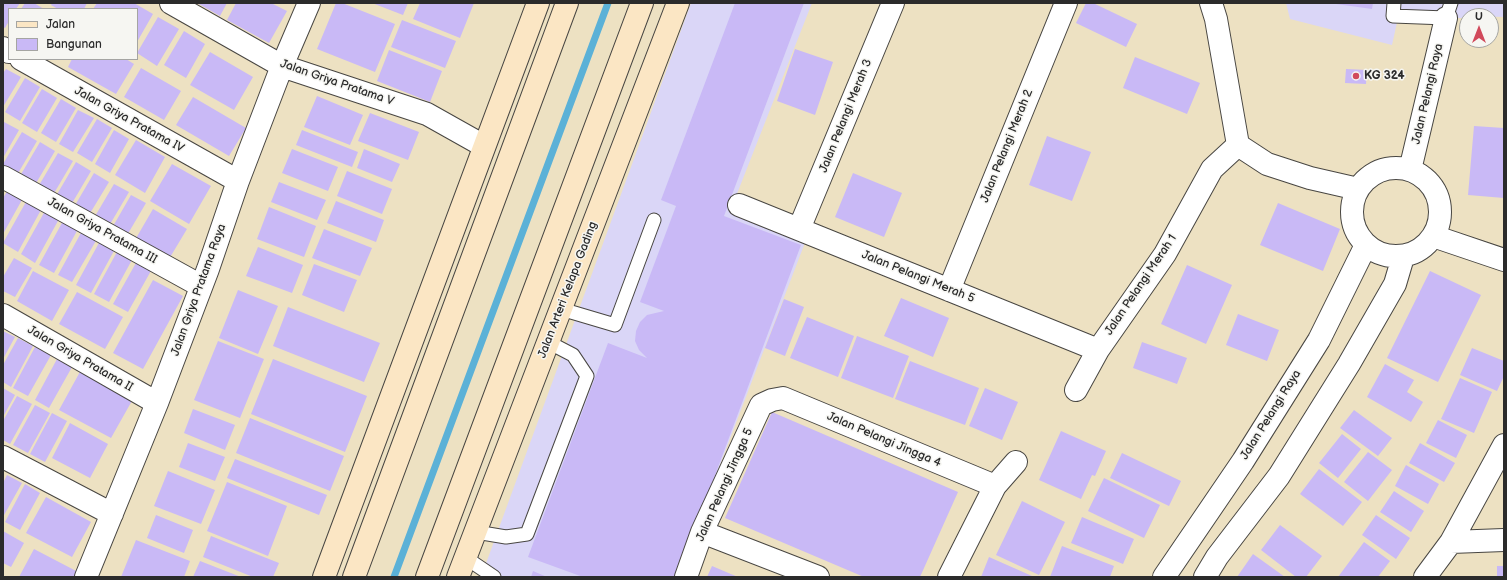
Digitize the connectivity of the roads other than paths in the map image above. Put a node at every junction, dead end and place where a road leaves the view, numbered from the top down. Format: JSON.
{"nodes":[{"id":1,"x":172,"y":3,"type":"edge"},
{"id":2,"x":309,"y":3,"type":"edge"},
{"id":3,"x":538,"y":3,"type":"edge"},
{"id":4,"x":567,"y":3,"type":"edge"},
{"id":5,"x":642,"y":3,"type":"edge"},
{"id":6,"x":678,"y":3,"type":"edge"},
{"id":7,"x":893,"y":3,"type":"edge"},
{"id":8,"x":1066,"y":3,"type":"edge"},
{"id":9,"x":1394,"y":3,"type":"edge"},
{"id":10,"x":1448,"y":10,"type":"edge"},
{"id":11,"x":1214,"y":11,"type":"edge"},
{"id":12,"x":23,"y":60,"type":"edge"},
{"id":13,"x":282,"y":66,"type":"junction"},
{"id":14,"x":484,"y":146,"type":"junction"},
{"id":15,"x":1238,"y":146,"type":"junction"},
{"id":16,"x":1410,"y":170,"type":"junction"},
{"id":17,"x":3,"y":177,"type":"edge"},
{"id":18,"x":238,"y":181,"type":"junction"},
{"id":19,"x":1358,"y":189,"type":"junction"},
{"id":20,"x":739,"y":205,"type":"dead end"},
{"id":21,"x":654,"y":220,"type":"dead end"},
{"id":22,"x":799,"y":229,"type":"junction"},
{"id":23,"x":1433,"y":236,"type":"junction"},
{"id":24,"x":1366,"y":245,"type":"junction"},
{"id":25,"x":1403,"y":257,"type":"junction"},
{"id":26,"x":1504,"y":260,"type":"edge"},
{"id":27,"x":201,"y":286,"type":"junction"},
{"id":28,"x":949,"y":290,"type":"junction"},
{"id":29,"x":561,"y":309,"type":"junction"},
{"id":30,"x":3,"y":315,"type":"edge"},
{"id":31,"x":548,"y":342,"type":"junction"},
{"id":32,"x":1098,"y":350,"type":"junction"},
{"id":33,"x":1076,"y":390,"type":"dead end"},
{"id":34,"x":772,"y":400,"type":"joint"},
{"id":35,"x":157,"y":403,"type":"junction"},
{"id":36,"x":1504,"y":444,"type":"edge"},
{"id":37,"x":3,"y":457,"type":"edge"},
{"id":38,"x":1016,"y":462,"type":"dead end"},
{"id":39,"x":996,"y":486,"type":"junction"},
{"id":40,"x":112,"y":514,"type":"junction"},
{"id":41,"x":476,"y":532,"type":"junction"},
{"id":42,"x":702,"y":532,"type":"junction"},
{"id":43,"x":1504,"y":540,"type":"edge"},
{"id":44,"x":1452,"y":542,"type":"junction"},
{"id":45,"x":462,"y":568,"type":"edge"},
{"id":46,"x":86,"y":577,"type":"edge"},
{"id":47,"x":324,"y":577,"type":"edge"},
{"id":48,"x":354,"y":577,"type":"edge"},
{"id":49,"x":427,"y":577,"type":"edge"},
{"id":50,"x":494,"y":577,"type":"edge"},
{"id":51,"x":686,"y":577,"type":"edge"},
{"id":52,"x":818,"y":577,"type":"edge"},
{"id":53,"x":948,"y":577,"type":"edge"},
{"id":54,"x":1164,"y":577,"type":"edge"},
{"id":55,"x":1205,"y":577,"type":"edge"},
{"id":56,"x":1425,"y":577,"type":"edge"}],
"edges":[{"from":1,"to":13,"type":"street","name":"Jalan Griya Pratama V"},
{"from":2,"to":13,"type":"street","name":"Jalan Griya Pratama Raya"},
{"from":3,"to":14,"type":"street"},
{"from":4,"to":48,"type":"street"},
{"from":5,"to":49,"type":"street"},
{"from":6,"to":29,"type":"street","name":"Jalan Arteri Kelapa Gading"},
{"from":7,"to":22,"type":"street","name":"Jalan Pelangi Merah 3"},
{"from":8,"to":28,"type":"street","name":"Jalan Pelangi Merah 2"},
{"from":9,"to":10,"type":"lane"},
{"from":10,"to":16,"type":"street","name":"Jalan Pelangi Raya"},
{"from":11,"to":15,"type":"street"},
{"from":12,"to":18,"type":"street","name":"Jalan Griya Pratama IV"},
{"from":13,"to":14,"type":"street","name":"Jalan Griya Pratama V"},
{"from":13,"to":18,"type":"street","name":"Jalan Griya Pratama Raya"},
{"from":14,"to":47,"type":"street"},
{"from":15,"to":19,"type":"street"},
{"from":15,"to":32,"type":"street","name":"Jalan Pelangi Merah 1"},
{"from":16,"to":19,"type":"street"},
{"from":16,"to":23,"type":"street"},
{"from":17,"to":27,"type":"street","name":"Jalan Griya Pratama III"},
{"from":18,"to":27,"type":"street","name":"Jalan Griya Pratama Raya"},
{"from":19,"to":24,"type":"street"},
{"from":20,"to":22,"type":"street","name":"Jalan Pelangi Merah 5"},
{"from":21,"to":29,"type":"lane"},
{"from":22,"to":28,"type":"street","name":"Jalan Pelangi Merah 5"},
{"from":23,"to":25,"type":"street"},
{"from":23,"to":26,"type":"street"},
{"from":24,"to":25,"type":"street"},
{"from":24,"to":54,"type":"street","name":"Jalan Pelangi Raya"},
{"from":25,"to":55,"type":"street"},
{"from":27,"to":35,"type":"street","name":"Jalan Griya Pratama Raya"},
{"from":28,"to":32,"type":"street","name":"Jalan Pelangi Merah 5"},
{"from":29,"to":31,"type":"street","name":"Jalan Arteri Kelapa Gading"},
{"from":30,"to":35,"type":"street","name":"Jalan Griya Pratama II"},
{"from":31,"to":41,"type":"street","name":"Jalan Arteri Kelapa Gading"},
{"from":31,"to":41,"type":"lane"},
{"from":32,"to":33,"type":"street","name":"Jalan Pelangi Merah 1"},
{"from":34,"to":39,"type":"street","name":"Jalan Pelangi Jingga 4"},
{"from":34,"to":42,"type":"street","name":"Jalan Pelangi Jingga 5"},
{"from":35,"to":40,"type":"street","name":"Jalan Griya Pratama Raya"},
{"from":36,"to":44,"type":"street"},
{"from":37,"to":40,"type":"street"},
{"from":38,"to":39,"type":"street"},
{"from":39,"to":53,"type":"street"},
{"from":40,"to":46,"type":"street","name":"Jalan Griya Pratama Raya"},
{"from":41,"to":45,"type":"street","name":"Jalan Arteri Kelapa Gading"},
{"from":42,"to":51,"type":"street","name":"Jalan Pelangi Jingga 5"},
{"from":42,"to":52,"type":"street"},
{"from":43,"to":44,"type":"street"},
{"from":44,"to":56,"type":"street"},
{"from":45,"to":50,"type":"lane"}]}
